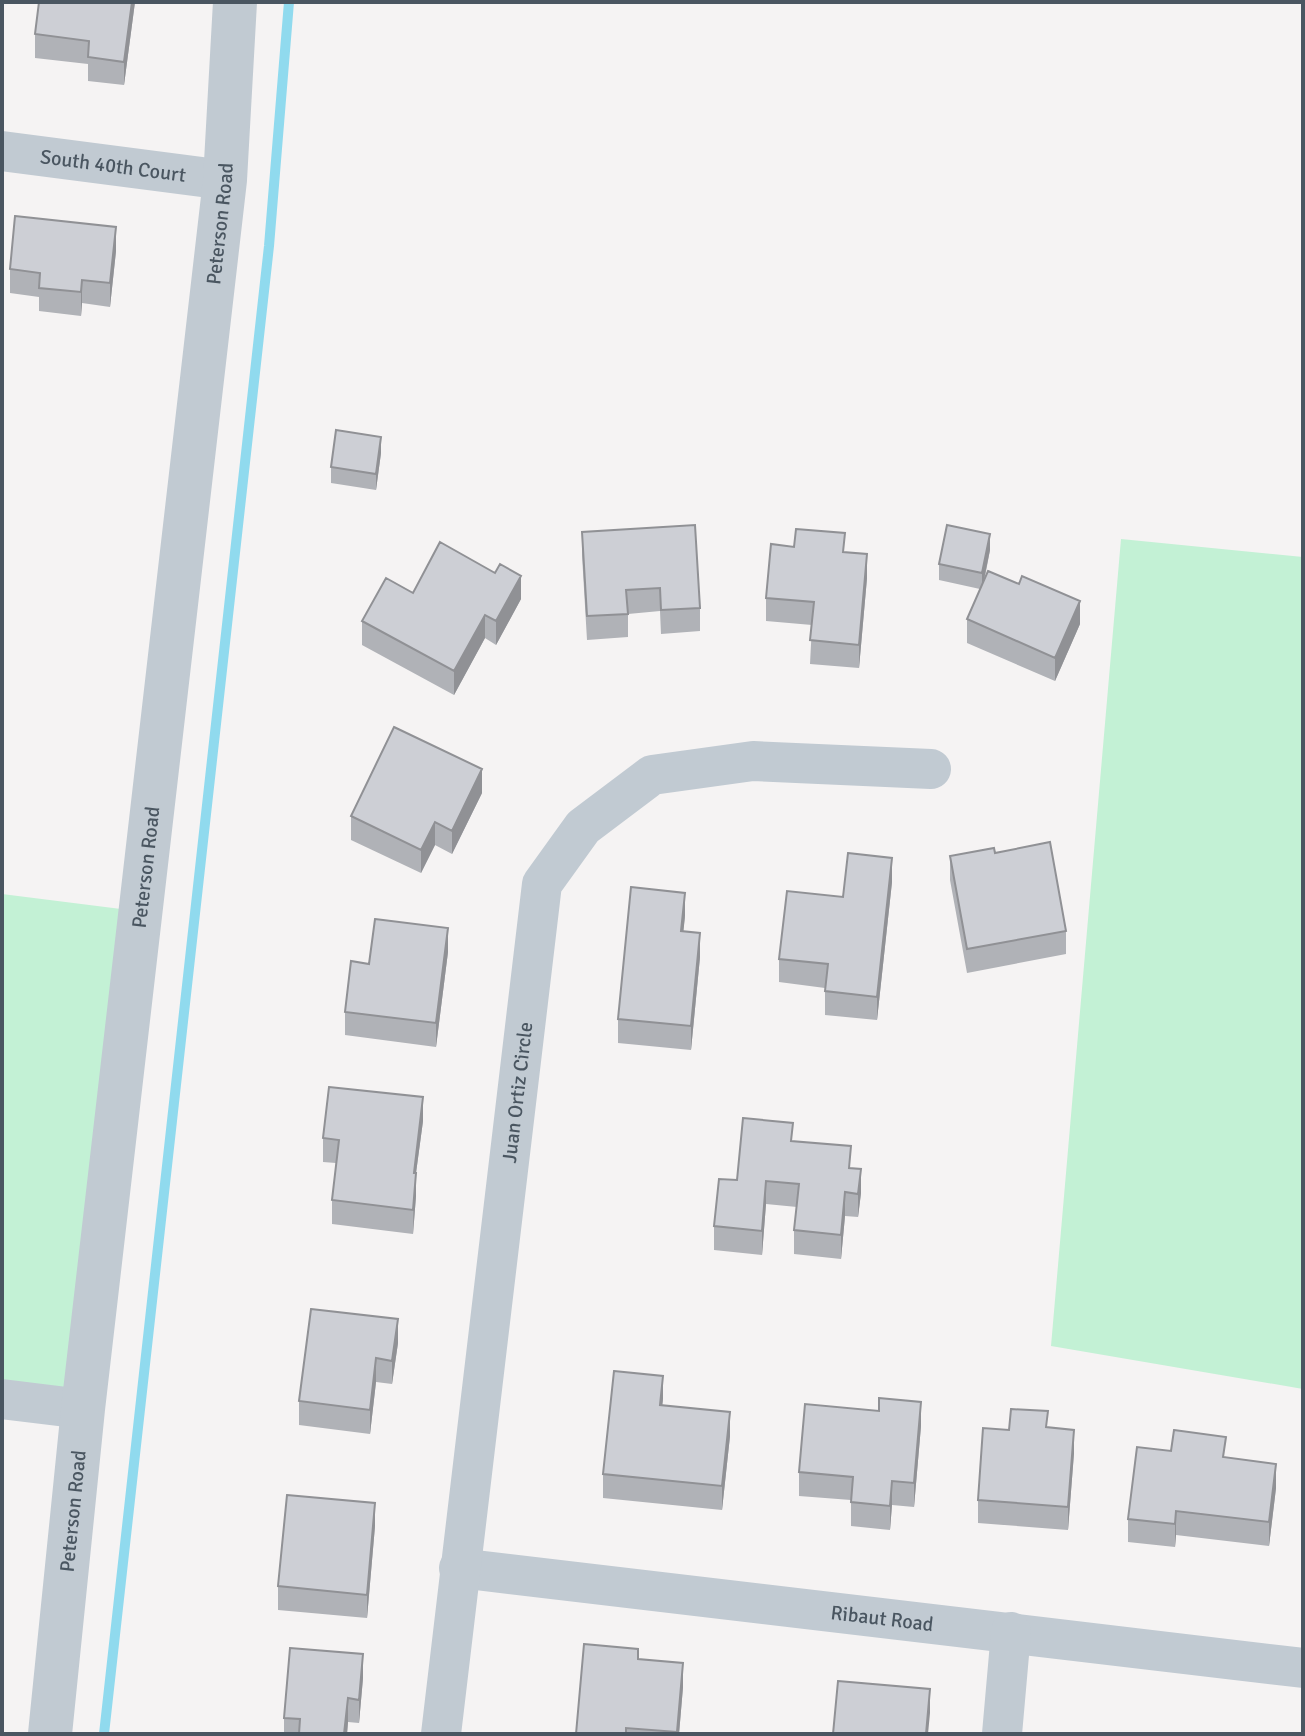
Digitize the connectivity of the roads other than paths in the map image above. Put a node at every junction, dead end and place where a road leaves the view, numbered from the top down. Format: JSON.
{"nodes":[{"id":1,"x":235,"y":2,"type":"edge"},
{"id":2,"x":2,"y":151,"type":"edge"},
{"id":3,"x":225,"y":180,"type":"junction"},
{"id":4,"x":931,"y":769,"type":"dead end"},
{"id":5,"x":2,"y":1399,"type":"edge"},
{"id":6,"x":83,"y":1409,"type":"junction"},
{"id":7,"x":459,"y":1568,"type":"junction"},
{"id":8,"x":1011,"y":1632,"type":"junction"},
{"id":9,"x":1303,"y":1668,"type":"edge"},
{"id":10,"x":50,"y":1734,"type":"edge"},
{"id":11,"x":441,"y":1734,"type":"edge"},
{"id":12,"x":1002,"y":1734,"type":"edge"}],
"edges":[{"from":1,"to":3,"type":"street","name":"Peterson Road"},
{"from":2,"to":3,"type":"street","name":"South 40th Court"},
{"from":3,"to":6,"type":"street","name":"Peterson Road"},
{"from":4,"to":7,"type":"street","name":"Juan Ortiz Circle"},
{"from":5,"to":6,"type":"street"},
{"from":6,"to":10,"type":"street","name":"Peterson Road"},
{"from":7,"to":8,"type":"street","name":"Ribaut Road"},
{"from":7,"to":11,"type":"street","name":"Juan Ortiz Circle"},
{"from":8,"to":9,"type":"street","name":"Ribaut Road"},
{"from":8,"to":12,"type":"street"}]}
